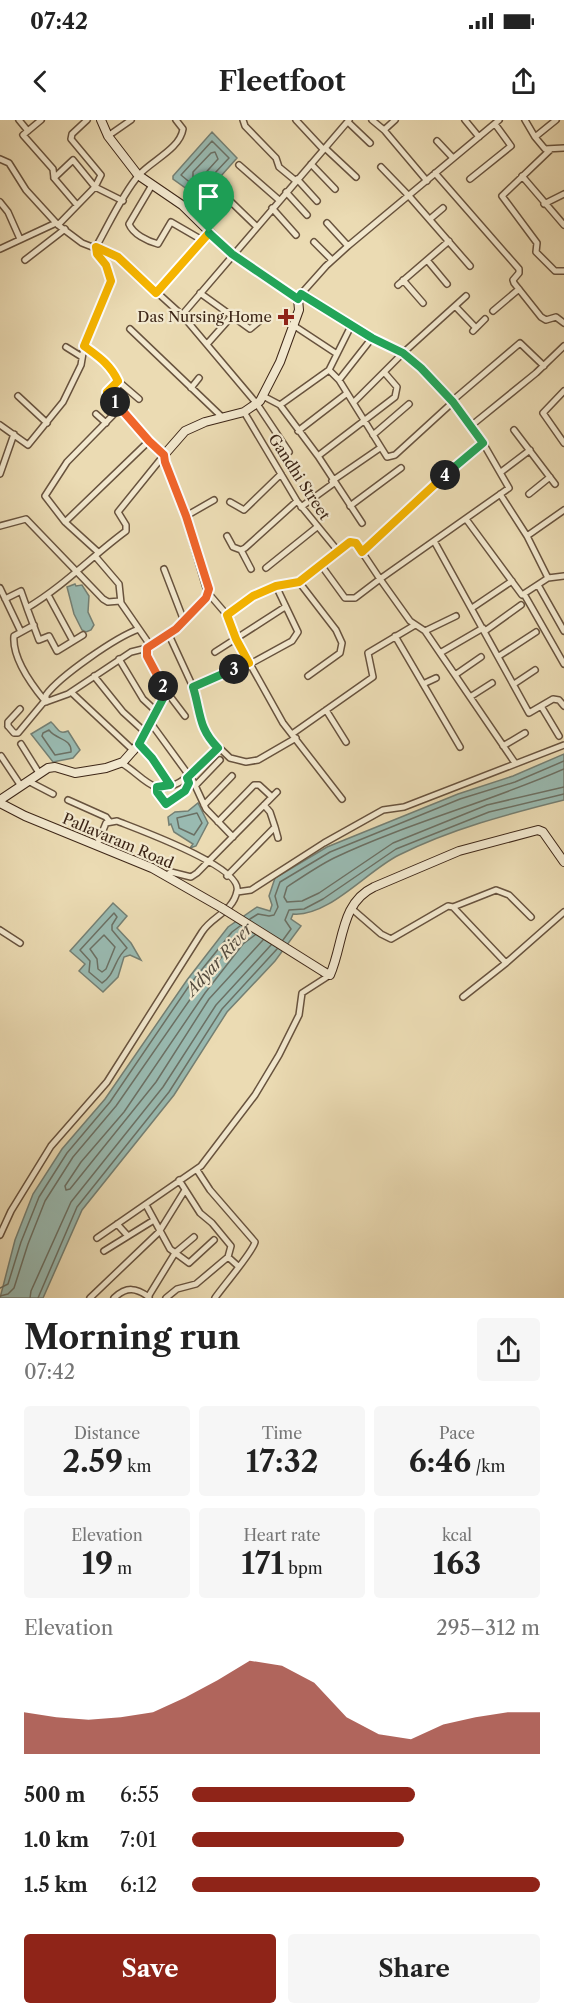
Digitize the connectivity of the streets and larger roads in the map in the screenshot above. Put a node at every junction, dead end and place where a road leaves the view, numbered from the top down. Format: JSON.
{"nodes":[{"id":1,"x":19,"y":120,"type":"edge"},
{"id":2,"x":41,"y":120,"type":"edge"},
{"id":3,"x":87,"y":120,"type":"edge"},
{"id":4,"x":102,"y":120,"type":"edge"},
{"id":5,"x":131,"y":120,"type":"edge"},
{"id":6,"x":176,"y":120,"type":"edge"},
{"id":7,"x":243,"y":120,"type":"edge"},
{"id":8,"x":297,"y":120,"type":"edge"},
{"id":9,"x":372,"y":120,"type":"edge"},
{"id":10,"x":395,"y":120,"type":"edge"},
{"id":11,"x":465,"y":120,"type":"edge"},
{"id":12,"x":556,"y":120,"type":"edge"},
{"id":13,"x":349,"y":121,"type":"edge"},
{"id":14,"x":527,"y":121,"type":"edge"},
{"id":15,"x":497,"y":122,"type":"edge"},
{"id":16,"x":384,"y":130,"type":"junction"},
{"id":17,"x":28,"y":131,"type":"junction"},
{"id":18,"x":108,"y":136,"type":"junction"},
{"id":19,"x":479,"y":137,"type":"junction"},
{"id":20,"x":535,"y":137,"type":"junction"},
{"id":21,"x":437,"y":141,"type":"dead end"},
{"id":22,"x":370,"y":143,"type":"dead end"},
{"id":23,"x":564,"y":148,"type":"edge"},
{"id":24,"x":324,"y":149,"type":"junction"},
{"id":25,"x":550,"y":150,"type":"junction"},
{"id":26,"x":453,"y":158,"type":"junction"},
{"id":27,"x":0,"y":159,"type":"edge"},
{"id":28,"x":311,"y":164,"type":"junction"},
{"id":29,"x":239,"y":165,"type":"dead end"},
{"id":30,"x":381,"y":167,"type":"dead end"},
{"id":31,"x":435,"y":172,"type":"junction"},
{"id":32,"x":138,"y":175,"type":"junction"},
{"id":33,"x":522,"y":176,"type":"junction"},
{"id":34,"x":356,"y":177,"type":"dead end"},
{"id":35,"x":54,"y":178,"type":"junction"},
{"id":36,"x":470,"y":179,"type":"dead end"},
{"id":37,"x":296,"y":180,"type":"junction"},
{"id":38,"x":427,"y":181,"type":"junction"},
{"id":39,"x":152,"y":185,"type":"junction"},
{"id":40,"x":95,"y":187,"type":"junction"},
{"id":41,"x":335,"y":189,"type":"dead end"},
{"id":42,"x":286,"y":192,"type":"junction"},
{"id":43,"x":564,"y":194,"type":"edge"},
{"id":44,"x":410,"y":195,"type":"junction"},
{"id":45,"x":226,"y":197,"type":"dead end"},
{"id":46,"x":279,"y":200,"type":"junction"},
{"id":47,"x":123,"y":201,"type":"junction"},
{"id":48,"x":317,"y":201,"type":"dead end"},
{"id":49,"x":0,"y":202,"type":"edge"},
{"id":50,"x":544,"y":204,"type":"junction"},
{"id":51,"x":77,"y":205,"type":"junction"},
{"id":52,"x":272,"y":208,"type":"junction"},
{"id":53,"x":442,"y":208,"type":"dead end"},
{"id":54,"x":307,"y":215,"type":"dead end"},
{"id":55,"x":430,"y":219,"type":"junction"},
{"id":56,"x":327,"y":223,"type":"dead end"},
{"id":57,"x":57,"y":224,"type":"junction"},
{"id":58,"x":564,"y":225,"type":"edge"},
{"id":59,"x":256,"y":226,"type":"junction"},
{"id":60,"x":65,"y":229,"type":"junction"},
{"id":61,"x":209,"y":233,"type":"junction"},
{"id":62,"x":296,"y":235,"type":"dead end"},
{"id":63,"x":20,"y":239,"type":"junction"},
{"id":64,"x":202,"y":240,"type":"junction"},
{"id":65,"x":449,"y":241,"type":"junction"},
{"id":66,"x":314,"y":242,"type":"dead end"},
{"id":67,"x":348,"y":246,"type":"junction"},
{"id":68,"x":96,"y":247,"type":"junction"},
{"id":69,"x":0,"y":249,"type":"edge"},
{"id":70,"x":232,"y":254,"type":"junction"},
{"id":71,"x":25,"y":260,"type":"dead end"},
{"id":72,"x":332,"y":260,"type":"junction"},
{"id":73,"x":427,"y":260,"type":"junction"},
{"id":74,"x":470,"y":267,"type":"dead end"},
{"id":75,"x":564,"y":271,"type":"edge"},
{"id":76,"x":403,"y":280,"type":"junction"},
{"id":77,"x":447,"y":284,"type":"dead end"},
{"id":78,"x":398,"y":285,"type":"dead end"},
{"id":79,"x":519,"y":290,"type":"junction"},
{"id":80,"x":200,"y":292,"type":"junction"},
{"id":81,"x":156,"y":293,"type":"junction"},
{"id":82,"x":466,"y":296,"type":"dead end"},
{"id":83,"x":299,"y":297,"type":"junction"},
{"id":84,"x":423,"y":303,"type":"dead end"},
{"id":85,"x":455,"y":306,"type":"junction"},
{"id":86,"x":494,"y":311,"type":"dead end"},
{"id":87,"x":182,"y":315,"type":"junction"},
{"id":88,"x":232,"y":316,"type":"junction"},
{"id":89,"x":262,"y":319,"type":"dead end"},
{"id":90,"x":485,"y":319,"type":"dead end"},
{"id":91,"x":564,"y":323,"type":"edge"},
{"id":92,"x":293,"y":325,"type":"junction"},
{"id":93,"x":351,"y":326,"type":"junction"},
{"id":94,"x":130,"y":329,"type":"dead end"},
{"id":95,"x":372,"y":338,"type":"junction"},
{"id":96,"x":208,"y":343,"type":"junction"},
{"id":97,"x":84,"y":346,"type":"junction"},
{"id":98,"x":564,"y":346,"type":"edge"},
{"id":99,"x":66,"y":347,"type":"dead end"},
{"id":100,"x":403,"y":353,"type":"junction"},
{"id":101,"x":337,"y":354,"type":"junction"},
{"id":102,"x":82,"y":357,"type":"junction"},
{"id":103,"x":544,"y":366,"type":"junction"},
{"id":104,"x":329,"y":370,"type":"junction"},
{"id":105,"x":384,"y":372,"type":"junction"},
{"id":106,"x":199,"y":378,"type":"dead end"},
{"id":107,"x":339,"y":380,"type":"junction"},
{"id":108,"x":118,"y":381,"type":"junction"},
{"id":109,"x":191,"y":388,"type":"junction"},
{"id":110,"x":564,"y":392,"type":"edge"},
{"id":111,"x":346,"y":394,"type":"junction"},
{"id":112,"x":18,"y":396,"type":"dead end"},
{"id":113,"x":263,"y":396,"type":"junction"},
{"id":114,"x":140,"y":399,"type":"dead end"},
{"id":115,"x":354,"y":402,"type":"junction"},
{"id":116,"x":452,"y":402,"type":"junction"},
{"id":117,"x":257,"y":404,"type":"junction"},
{"id":118,"x":409,"y":404,"type":"dead end"},
{"id":119,"x":280,"y":405,"type":"junction"},
{"id":120,"x":120,"y":408,"type":"junction"},
{"id":121,"x":244,"y":412,"type":"junction"},
{"id":122,"x":96,"y":414,"type":"dead end"},
{"id":123,"x":222,"y":417,"type":"junction"},
{"id":124,"x":365,"y":421,"type":"junction"},
{"id":125,"x":47,"y":423,"type":"junction"},
{"id":126,"x":106,"y":423,"type":"junction"},
{"id":127,"x":0,"y":425,"type":"edge"},
{"id":128,"x":472,"y":425,"type":"junction"},
{"id":129,"x":514,"y":430,"type":"dead end"},
{"id":130,"x":298,"y":431,"type":"junction"},
{"id":131,"x":14,"y":434,"type":"junction"},
{"id":132,"x":373,"y":435,"type":"junction"},
{"id":133,"x":149,"y":441,"type":"junction"},
{"id":134,"x":483,"y":443,"type":"junction"},
{"id":135,"x":564,"y":443,"type":"edge"},
{"id":136,"x":380,"y":448,"type":"junction"},
{"id":137,"x":530,"y":450,"type":"junction"},
{"id":138,"x":289,"y":452,"type":"dead end"},
{"id":139,"x":164,"y":455,"type":"junction"},
{"id":140,"x":318,"y":456,"type":"junction"},
{"id":141,"x":401,"y":468,"type":"dead end"},
{"id":142,"x":501,"y":472,"type":"junction"},
{"id":143,"x":0,"y":474,"type":"edge"},
{"id":144,"x":280,"y":474,"type":"junction"},
{"id":145,"x":550,"y":477,"type":"junction"},
{"id":146,"x":333,"y":482,"type":"junction"},
{"id":147,"x":555,"y":484,"type":"dead end"},
{"id":148,"x":500,"y":494,"type":"junction"},
{"id":149,"x":529,"y":494,"type":"dead end"},
{"id":150,"x":214,"y":500,"type":"dead end"},
{"id":151,"x":230,"y":502,"type":"dead end"},
{"id":152,"x":299,"y":504,"type":"junction"},
{"id":153,"x":350,"y":506,"type":"junction"},
{"id":154,"x":564,"y":510,"type":"edge"},
{"id":155,"x":186,"y":516,"type":"junction"},
{"id":156,"x":466,"y":519,"type":"junction"},
{"id":157,"x":65,"y":522,"type":"junction"},
{"id":158,"x":362,"y":523,"type":"dead end"},
{"id":159,"x":0,"y":526,"type":"edge"},
{"id":160,"x":317,"y":527,"type":"junction"},
{"id":161,"x":227,"y":536,"type":"dead end"},
{"id":162,"x":527,"y":536,"type":"junction"},
{"id":163,"x":434,"y":541,"type":"junction"},
{"id":164,"x":241,"y":550,"type":"junction"},
{"id":165,"x":338,"y":552,"type":"junction"},
{"id":166,"x":362,"y":552,"type":"junction"},
{"id":167,"x":96,"y":554,"type":"junction"},
{"id":168,"x":321,"y":565,"type":"junction"},
{"id":169,"x":266,"y":568,"type":"dead end"},
{"id":170,"x":164,"y":569,"type":"dead end"},
{"id":171,"x":251,"y":569,"type":"dead end"},
{"id":172,"x":75,"y":573,"type":"junction"},
{"id":173,"x":564,"y":576,"type":"edge"},
{"id":174,"x":548,"y":578,"type":"junction"},
{"id":175,"x":380,"y":579,"type":"junction"},
{"id":176,"x":513,"y":581,"type":"junction"},
{"id":177,"x":299,"y":582,"type":"junction"},
{"id":178,"x":538,"y":585,"type":"junction"},
{"id":179,"x":276,"y":586,"type":"junction"},
{"id":180,"x":0,"y":588,"type":"edge"},
{"id":181,"x":209,"y":594,"type":"junction"},
{"id":182,"x":524,"y":594,"type":"junction"},
{"id":183,"x":48,"y":595,"type":"junction"},
{"id":184,"x":5,"y":599,"type":"junction"},
{"id":185,"x":120,"y":601,"type":"junction"},
{"id":186,"x":521,"y":605,"type":"dead end"},
{"id":187,"x":285,"y":607,"type":"junction"},
{"id":188,"x":27,"y":608,"type":"junction"},
{"id":189,"x":472,"y":608,"type":"junction"},
{"id":190,"x":227,"y":615,"type":"junction"},
{"id":191,"x":456,"y":616,"type":"dead end"},
{"id":192,"x":184,"y":621,"type":"junction"},
{"id":193,"x":34,"y":625,"type":"junction"},
{"id":194,"x":415,"y":625,"type":"junction"},
{"id":195,"x":139,"y":629,"type":"junction"},
{"id":196,"x":484,"y":629,"type":"junction"},
{"id":197,"x":425,"y":631,"type":"junction"},
{"id":198,"x":564,"y":631,"type":"edge"},
{"id":199,"x":21,"y":632,"type":"junction"},
{"id":200,"x":536,"y":632,"type":"dead end"},
{"id":201,"x":83,"y":635,"type":"dead end"},
{"id":202,"x":169,"y":635,"type":"junction"},
{"id":203,"x":395,"y":636,"type":"junction"},
{"id":204,"x":235,"y":637,"type":"junction"},
{"id":205,"x":73,"y":641,"type":"junction"},
{"id":206,"x":148,"y":646,"type":"junction"},
{"id":207,"x":215,"y":652,"type":"dead end"},
{"id":208,"x":440,"y":653,"type":"junction"},
{"id":209,"x":499,"y":656,"type":"junction"},
{"id":210,"x":481,"y":657,"type":"dead end"},
{"id":211,"x":119,"y":659,"type":"junction"},
{"id":212,"x":249,"y":664,"type":"junction"},
{"id":213,"x":564,"y":664,"type":"edge"},
{"id":214,"x":535,"y":670,"type":"dead end"},
{"id":215,"x":455,"y":675,"type":"junction"},
{"id":216,"x":94,"y":676,"type":"junction"},
{"id":217,"x":308,"y":676,"type":"dead end"},
{"id":218,"x":436,"y":678,"type":"dead end"},
{"id":219,"x":492,"y":683,"type":"dead end"},
{"id":220,"x":423,"y":684,"type":"junction"},
{"id":221,"x":514,"y":684,"type":"junction"},
{"id":222,"x":193,"y":687,"type":"junction"},
{"id":223,"x":166,"y":691,"type":"junction"},
{"id":224,"x":70,"y":692,"type":"junction"},
{"id":225,"x":470,"y":697,"type":"junction"},
{"id":226,"x":46,"y":702,"type":"junction"},
{"id":227,"x":541,"y":706,"type":"junction"},
{"id":228,"x":564,"y":706,"type":"edge"},
{"id":229,"x":20,"y":709,"type":"dead end"},
{"id":230,"x":326,"y":710,"type":"junction"},
{"id":231,"x":157,"y":712,"type":"junction"},
{"id":232,"x":185,"y":716,"type":"dead end"},
{"id":233,"x":150,"y":722,"type":"junction"},
{"id":234,"x":8,"y":726,"type":"junction"},
{"id":235,"x":0,"y":731,"type":"edge"},
{"id":236,"x":145,"y":732,"type":"junction"},
{"id":237,"x":525,"y":733,"type":"dead end"},
{"id":238,"x":294,"y":736,"type":"junction"},
{"id":239,"x":559,"y":736,"type":"dead end"},
{"id":240,"x":346,"y":742,"type":"dead end"},
{"id":241,"x":21,"y":744,"type":"dead end"},
{"id":242,"x":139,"y":744,"type":"junction"},
{"id":243,"x":564,"y":745,"type":"edge"},
{"id":244,"x":503,"y":746,"type":"junction"},
{"id":245,"x":460,"y":747,"type":"dead end"},
{"id":246,"x":218,"y":748,"type":"junction"},
{"id":247,"x":134,"y":751,"type":"junction"},
{"id":248,"x":1,"y":756,"type":"edge"},
{"id":249,"x":220,"y":760,"type":"dead end"},
{"id":250,"x":121,"y":763,"type":"junction"},
{"id":251,"x":515,"y":763,"type":"junction"},
{"id":252,"x":39,"y":773,"type":"junction"},
{"id":253,"x":231,"y":776,"type":"dead end"},
{"id":254,"x":188,"y":777,"type":"junction"},
{"id":255,"x":28,"y":781,"type":"junction"},
{"id":256,"x":170,"y":785,"type":"junction"},
{"id":257,"x":196,"y":785,"type":"junction"},
{"id":258,"x":21,"y":786,"type":"junction"},
{"id":259,"x":157,"y":787,"type":"junction"},
{"id":260,"x":277,"y":792,"type":"dead end"},
{"id":261,"x":53,"y":794,"type":"dead end"},
{"id":262,"x":272,"y":797,"type":"junction"},
{"id":263,"x":342,"y":799,"type":"dead end"},
{"id":264,"x":68,"y":800,"type":"dead end"},
{"id":265,"x":0,"y":802,"type":"edge"},
{"id":266,"x":204,"y":805,"type":"junction"},
{"id":267,"x":264,"y":805,"type":"junction"},
{"id":268,"x":109,"y":821,"type":"junction"},
{"id":269,"x":218,"y":822,"type":"junction"},
{"id":270,"x":275,"y":827,"type":"junction"},
{"id":271,"x":233,"y":837,"type":"junction"},
{"id":272,"x":278,"y":838,"type":"dead end"},
{"id":273,"x":97,"y":845,"type":"junction"},
{"id":274,"x":210,"y":861,"type":"junction"},
{"id":275,"x":564,"y":862,"type":"edge"},
{"id":276,"x":167,"y":875,"type":"junction"},
{"id":277,"x":227,"y":876,"type":"junction"},
{"id":278,"x":237,"y":892,"type":"junction"},
{"id":279,"x":453,"y":907,"type":"junction"},
{"id":280,"x":351,"y":908,"type":"junction"},
{"id":281,"x":564,"y":912,"type":"edge"},
{"id":282,"x":531,"y":917,"type":"dead end"},
{"id":283,"x":0,"y":930,"type":"edge"},
{"id":284,"x":20,"y":943,"type":"dead end"},
{"id":285,"x":506,"y":963,"type":"junction"},
{"id":286,"x":327,"y":973,"type":"junction"},
{"id":287,"x":463,"y":997,"type":"dead end"},
{"id":288,"x":197,"y":1170,"type":"junction"},
{"id":289,"x":179,"y":1180,"type":"junction"},
{"id":290,"x":185,"y":1190,"type":"junction"},
{"id":291,"x":146,"y":1205,"type":"junction"},
{"id":292,"x":154,"y":1221,"type":"junction"},
{"id":293,"x":117,"y":1224,"type":"junction"},
{"id":294,"x":159,"y":1232,"type":"junction"},
{"id":295,"x":0,"y":1235,"type":"edge"},
{"id":296,"x":128,"y":1236,"type":"junction"},
{"id":297,"x":194,"y":1237,"type":"dead end"},
{"id":298,"x":97,"y":1238,"type":"dead end"},
{"id":299,"x":214,"y":1240,"type":"dead end"},
{"id":300,"x":104,"y":1251,"type":"dead end"},
{"id":301,"x":175,"y":1253,"type":"junction"},
{"id":302,"x":228,"y":1257,"type":"junction"},
{"id":303,"x":238,"y":1266,"type":"junction"},
{"id":304,"x":149,"y":1297,"type":"edge"},
{"id":305,"x":90,"y":1298,"type":"edge"},
{"id":306,"x":114,"y":1298,"type":"edge"},
{"id":307,"x":166,"y":1298,"type":"edge"},
{"id":308,"x":215,"y":1298,"type":"edge"}],
"edges":[{"from":1,"to":17,"type":"street"},
{"from":2,"to":17,"type":"street"},
{"from":3,"to":40,"type":"street"},
{"from":4,"to":18,"type":"street"},
{"from":5,"to":18,"type":"street"},
{"from":6,"to":32,"type":"street"},
{"from":7,"to":37,"type":"street"},
{"from":8,"to":24,"type":"street"},
{"from":9,"to":16,"type":"street"},
{"from":10,"to":16,"type":"street"},
{"from":11,"to":19,"type":"street"},
{"from":12,"to":20,"type":"street"},
{"from":13,"to":22,"type":"street"},
{"from":13,"to":24,"type":"street"},
{"from":14,"to":20,"type":"street"},
{"from":15,"to":19,"type":"street"},
{"from":15,"to":36,"type":"street"},
{"from":16,"to":38,"type":"street"},
{"from":17,"to":35,"type":"street"},
{"from":18,"to":32,"type":"street"},
{"from":19,"to":26,"type":"street"},
{"from":20,"to":25,"type":"street"},
{"from":21,"to":26,"type":"street"},
{"from":23,"to":25,"type":"street"},
{"from":24,"to":28,"type":"street"},
{"from":24,"to":34,"type":"street"},
{"from":25,"to":33,"type":"street"},
{"from":26,"to":31,"type":"street"},
{"from":27,"to":57,"type":"street"},
{"from":28,"to":37,"type":"street"},
{"from":28,"to":41,"type":"street"},
{"from":29,"to":46,"type":"street"},
{"from":30,"to":44,"type":"street"},
{"from":31,"to":38,"type":"street"},
{"from":31,"to":79,"type":"street"},
{"from":32,"to":39,"type":"street"},
{"from":32,"to":47,"type":"street"},
{"from":33,"to":50,"type":"street"},
{"from":33,"to":75,"type":"street"},
{"from":35,"to":40,"type":"street"},
{"from":35,"to":51,"type":"street"},
{"from":37,"to":42,"type":"street"},
{"from":37,"to":48,"type":"street"},
{"from":38,"to":44,"type":"street"},
{"from":39,"to":61,"type":"street"},
{"from":39,"to":64,"type":"street"},
{"from":40,"to":47,"type":"street"},
{"from":40,"to":51,"type":"street"},
{"from":42,"to":46,"type":"street"},
{"from":42,"to":54,"type":"street"},
{"from":43,"to":50,"type":"street"},
{"from":44,"to":55,"type":"street"},
{"from":44,"to":67,"type":"street"},
{"from":45,"to":59,"type":"street"},
{"from":46,"to":52,"type":"street"},
{"from":47,"to":68,"type":"street"},
{"from":49,"to":63,"type":"street"},
{"from":50,"to":58,"type":"street"},
{"from":51,"to":57,"type":"street"},
{"from":52,"to":59,"type":"street"},
{"from":52,"to":62,"type":"street"},
{"from":53,"to":55,"type":"street"},
{"from":55,"to":65,"type":"street"},
{"from":56,"to":67,"type":"street"},
{"from":57,"to":60,"type":"street"},
{"from":57,"to":63,"type":"street"},
{"from":59,"to":70,"type":"street"},
{"from":60,"to":68,"type":"street"},
{"from":60,"to":71,"type":"street"},
{"from":61,"to":64,"type":"street"},
{"from":61,"to":70,"type":"street"},
{"from":63,"to":69,"type":"street"},
{"from":64,"to":81,"type":"street"},
{"from":65,"to":73,"type":"street"},
{"from":65,"to":74,"type":"street"},
{"from":66,"to":72,"type":"street"},
{"from":67,"to":72,"type":"street"},
{"from":68,"to":81,"type":"street"},
{"from":68,"to":97,"type":"street"},
{"from":70,"to":80,"type":"street"},
{"from":70,"to":83,"type":"street"},
{"from":72,"to":83,"type":"street"},
{"from":73,"to":76,"type":"street"},
{"from":73,"to":77,"type":"street"},
{"from":76,"to":78,"type":"street"},
{"from":76,"to":84,"type":"street"},
{"from":79,"to":86,"type":"street"},
{"from":79,"to":91,"type":"street"},
{"from":80,"to":87,"type":"street"},
{"from":80,"to":88,"type":"street"},
{"from":81,"to":87,"type":"street"},
{"from":82,"to":85,"type":"street"},
{"from":83,"to":92,"type":"street"},
{"from":83,"to":93,"type":"street"},
{"from":85,"to":90,"type":"street"},
{"from":85,"to":100,"type":"street"},
{"from":87,"to":96,"type":"street"},
{"from":88,"to":89,"type":"street"},
{"from":88,"to":96,"type":"street"},
{"from":92,"to":101,"type":"street"},
{"from":92,"to":113,"type":"street"},
{"from":93,"to":95,"type":"street"},
{"from":93,"to":101,"type":"street"},
{"from":94,"to":109,"type":"street"},
{"from":95,"to":100,"type":"street"},
{"from":95,"to":107,"type":"street"},
{"from":96,"to":117,"type":"street"},
{"from":97,"to":102,"type":"street"},
{"from":97,"to":108,"type":"street"},
{"from":98,"to":103,"type":"street"},
{"from":99,"to":102,"type":"street"},
{"from":100,"to":105,"type":"street"},
{"from":100,"to":116,"type":"street"},
{"from":101,"to":104,"type":"street"},
{"from":102,"to":125,"type":"street"},
{"from":103,"to":116,"type":"street"},
{"from":103,"to":128,"type":"street"},
{"from":104,"to":107,"type":"street"},
{"from":104,"to":119,"type":"street"},
{"from":105,"to":115,"type":"street"},
{"from":105,"to":124,"type":"street"},
{"from":106,"to":109,"type":"street"},
{"from":107,"to":111,"type":"street"},
{"from":108,"to":114,"type":"street"},
{"from":108,"to":120,"type":"street"},
{"from":109,"to":123,"type":"street"},
{"from":110,"to":135,"type":"street"},
{"from":111,"to":115,"type":"street"},
{"from":111,"to":130,"type":"street"},
{"from":112,"to":125,"type":"street"},
{"from":113,"to":117,"type":"street"},
{"from":113,"to":119,"type":"street"},
{"from":115,"to":124,"type":"street"},
{"from":116,"to":128,"type":"street"},
{"from":116,"to":136,"type":"street"},
{"from":117,"to":121,"type":"street"},
{"from":117,"to":138,"type":"street"},
{"from":118,"to":132,"type":"street"},
{"from":119,"to":130,"type":"street"},
{"from":120,"to":126,"type":"street"},
{"from":120,"to":133,"type":"street"},
{"from":121,"to":123,"type":"street"},
{"from":121,"to":144,"type":"street","name":"Gandhi Street"},
{"from":122,"to":126,"type":"street"},
{"from":123,"to":139,"type":"street"},
{"from":124,"to":132,"type":"street"},
{"from":124,"to":140,"type":"street"},
{"from":125,"to":131,"type":"street"},
{"from":126,"to":157,"type":"street"},
{"from":127,"to":131,"type":"street"},
{"from":128,"to":134,"type":"street"},
{"from":129,"to":137,"type":"street"},
{"from":130,"to":140,"type":"street"},
{"from":131,"to":143,"type":"street"},
{"from":132,"to":136,"type":"street"},
{"from":133,"to":139,"type":"street"},
{"from":133,"to":157,"type":"street"},
{"from":134,"to":142,"type":"street"},
{"from":134,"to":166,"type":"street"},
{"from":136,"to":146,"type":"street"},
{"from":137,"to":142,"type":"street"},
{"from":137,"to":145,"type":"street"},
{"from":139,"to":155,"type":"street"},
{"from":139,"to":167,"type":"street"},
{"from":140,"to":146,"type":"street"},
{"from":141,"to":153,"type":"street"},
{"from":142,"to":148,"type":"street"},
{"from":144,"to":151,"type":"street"},
{"from":144,"to":152,"type":"street","name":"Gandhi Street"},
{"from":145,"to":147,"type":"street"},
{"from":145,"to":149,"type":"street"},
{"from":146,"to":152,"type":"street"},
{"from":146,"to":153,"type":"street"},
{"from":148,"to":156,"type":"street"},
{"from":148,"to":162,"type":"street"},
{"from":150,"to":155,"type":"street"},
{"from":152,"to":160,"type":"street","name":"Gandhi Street"},
{"from":152,"to":164,"type":"street"},
{"from":153,"to":158,"type":"street"},
{"from":154,"to":162,"type":"street"},
{"from":155,"to":181,"type":"street"},
{"from":156,"to":163,"type":"street"},
{"from":156,"to":176,"type":"street"},
{"from":157,"to":167,"type":"street"},
{"from":159,"to":172,"type":"street"},
{"from":160,"to":165,"type":"street","name":"Gandhi Street"},
{"from":160,"to":169,"type":"street"},
{"from":161,"to":164,"type":"street"},
{"from":162,"to":174,"type":"street"},
{"from":163,"to":175,"type":"street"},
{"from":163,"to":189,"type":"street"},
{"from":164,"to":171,"type":"street"},
{"from":165,"to":166,"type":"street"},
{"from":165,"to":168,"type":"street"},
{"from":166,"to":175,"type":"street"},
{"from":167,"to":172,"type":"street"},
{"from":167,"to":185,"type":"street"},
{"from":168,"to":175,"type":"street"},
{"from":168,"to":177,"type":"street"},
{"from":170,"to":192,"type":"street"},
{"from":172,"to":183,"type":"street"},
{"from":172,"to":185,"type":"street"},
{"from":173,"to":174,"type":"street"},
{"from":174,"to":178,"type":"street"},
{"from":175,"to":194,"type":"street"},
{"from":176,"to":182,"type":"street"},
{"from":176,"to":189,"type":"street"},
{"from":177,"to":179,"type":"street"},
{"from":177,"to":217,"type":"street"},
{"from":178,"to":182,"type":"street"},
{"from":178,"to":198,"type":"street"},
{"from":179,"to":187,"type":"street"},
{"from":179,"to":190,"type":"street"},
{"from":180,"to":184,"type":"street"},
{"from":181,"to":190,"type":"street"},
{"from":181,"to":192,"type":"street"},
{"from":182,"to":213,"type":"street"},
{"from":183,"to":188,"type":"street"},
{"from":183,"to":205,"type":"street"},
{"from":184,"to":188,"type":"street"},
{"from":184,"to":199,"type":"street"},
{"from":185,"to":195,"type":"street"},
{"from":186,"to":196,"type":"street"},
{"from":187,"to":204,"type":"street"},
{"from":187,"to":212,"type":"street"},
{"from":188,"to":193,"type":"street"},
{"from":189,"to":196,"type":"street"},
{"from":190,"to":204,"type":"street"},
{"from":191,"to":197,"type":"street"},
{"from":192,"to":202,"type":"street"},
{"from":193,"to":199,"type":"street"},
{"from":193,"to":205,"type":"street"},
{"from":194,"to":197,"type":"street"},
{"from":194,"to":203,"type":"street"},
{"from":195,"to":206,"type":"street"},
{"from":195,"to":226,"type":"street"},
{"from":196,"to":208,"type":"street"},
{"from":196,"to":209,"type":"street"},
{"from":197,"to":208,"type":"street"},
{"from":199,"to":226,"type":"street"},
{"from":200,"to":209,"type":"street"},
{"from":201,"to":205,"type":"street"},
{"from":202,"to":206,"type":"street"},
{"from":202,"to":222,"type":"street"},
{"from":203,"to":220,"type":"street"},
{"from":203,"to":230,"type":"street"},
{"from":204,"to":207,"type":"street"},
{"from":204,"to":212,"type":"street"},
{"from":206,"to":211,"type":"street"},
{"from":206,"to":223,"type":"street"},
{"from":208,"to":215,"type":"street"},
{"from":209,"to":221,"type":"street"},
{"from":210,"to":215,"type":"street"},
{"from":211,"to":216,"type":"street"},
{"from":211,"to":231,"type":"street"},
{"from":212,"to":222,"type":"street"},
{"from":212,"to":238,"type":"street"},
{"from":214,"to":221,"type":"street"},
{"from":215,"to":225,"type":"street"},
{"from":216,"to":224,"type":"street"},
{"from":216,"to":236,"type":"street"},
{"from":218,"to":220,"type":"street"},
{"from":219,"to":225,"type":"street"},
{"from":220,"to":245,"type":"street"},
{"from":221,"to":227,"type":"street"},
{"from":222,"to":246,"type":"street"},
{"from":223,"to":231,"type":"street"},
{"from":223,"to":232,"type":"street"},
{"from":224,"to":226,"type":"street"},
{"from":224,"to":247,"type":"street"},
{"from":225,"to":244,"type":"street"},
{"from":226,"to":234,"type":"street"},
{"from":227,"to":228,"type":"street"},
{"from":227,"to":239,"type":"street"},
{"from":229,"to":234,"type":"street"},
{"from":230,"to":238,"type":"street"},
{"from":230,"to":240,"type":"street"},
{"from":231,"to":233,"type":"street"},
{"from":233,"to":236,"type":"street"},
{"from":233,"to":254,"type":"street"},
{"from":234,"to":235,"type":"street"},
{"from":236,"to":242,"type":"street"},
{"from":237,"to":244,"type":"street"},
{"from":238,"to":246,"type":"street"},
{"from":238,"to":263,"type":"street"},
{"from":241,"to":252,"type":"street"},
{"from":242,"to":247,"type":"street"},
{"from":242,"to":256,"type":"street"},
{"from":243,"to":251,"type":"street"},
{"from":244,"to":251,"type":"street"},
{"from":246,"to":254,"type":"street"},
{"from":247,"to":250,"type":"street"},
{"from":248,"to":258,"type":"street"},
{"from":249,"to":257,"type":"street"},
{"from":250,"to":252,"type":"street"},
{"from":250,"to":259,"type":"street"},
{"from":251,"to":278,"type":"street"},
{"from":252,"to":255,"type":"street"},
{"from":253,"to":266,"type":"street"},
{"from":254,"to":256,"type":"street"},
{"from":254,"to":257,"type":"street"},
{"from":254,"to":259,"type":"street"},
{"from":255,"to":258,"type":"street"},
{"from":255,"to":261,"type":"street"},
{"from":256,"to":259,"type":"street"},
{"from":257,"to":266,"type":"street"},
{"from":258,"to":265,"type":"street"},
{"from":260,"to":262,"type":"street"},
{"from":262,"to":267,"type":"street"},
{"from":262,"to":269,"type":"street"},
{"from":264,"to":268,"type":"street"},
{"from":265,"to":273,"type":"street","name":"Pallavaram Road"},
{"from":266,"to":269,"type":"street"},
{"from":267,"to":270,"type":"street"},
{"from":267,"to":271,"type":"street"},
{"from":268,"to":273,"type":"street"},
{"from":268,"to":274,"type":"street"},
{"from":269,"to":271,"type":"street"},
{"from":270,"to":272,"type":"street"},
{"from":270,"to":277,"type":"street"},
{"from":271,"to":274,"type":"street"},
{"from":273,"to":276,"type":"street","name":"Pallavaram Road"},
{"from":274,"to":276,"type":"street"},
{"from":274,"to":277,"type":"street"},
{"from":275,"to":280,"type":"street"},
{"from":276,"to":286,"type":"street","name":"Pallavaram Road","bridge":true},
{"from":277,"to":278,"type":"street"},
{"from":278,"to":295,"type":"street"},
{"from":279,"to":280,"type":"street"},
{"from":279,"to":282,"type":"street"},
{"from":279,"to":285,"type":"street"},
{"from":280,"to":286,"type":"street"},
{"from":281,"to":285,"type":"street"},
{"from":283,"to":284,"type":"street"},
{"from":285,"to":287,"type":"street"},
{"from":286,"to":288,"type":"street"},
{"from":288,"to":289,"type":"street"},
{"from":288,"to":303,"type":"street"},
{"from":289,"to":290,"type":"street"},
{"from":289,"to":291,"type":"street"},
{"from":290,"to":294,"type":"street"},
{"from":290,"to":302,"type":"street"},
{"from":291,"to":292,"type":"street"},
{"from":291,"to":293,"type":"street"},
{"from":292,"to":294,"type":"street"},
{"from":292,"to":296,"type":"street"},
{"from":293,"to":296,"type":"street"},
{"from":293,"to":298,"type":"street"},
{"from":294,"to":301,"type":"street"},
{"from":294,"to":305,"type":"street"},
{"from":296,"to":300,"type":"street"},
{"from":297,"to":301,"type":"street"},
{"from":299,"to":301,"type":"street"},
{"from":301,"to":304,"type":"street"},
{"from":302,"to":303,"type":"street"},
{"from":302,"to":307,"type":"street"},
{"from":303,"to":308,"type":"street"},
{"from":304,"to":306,"type":"street"}]}
